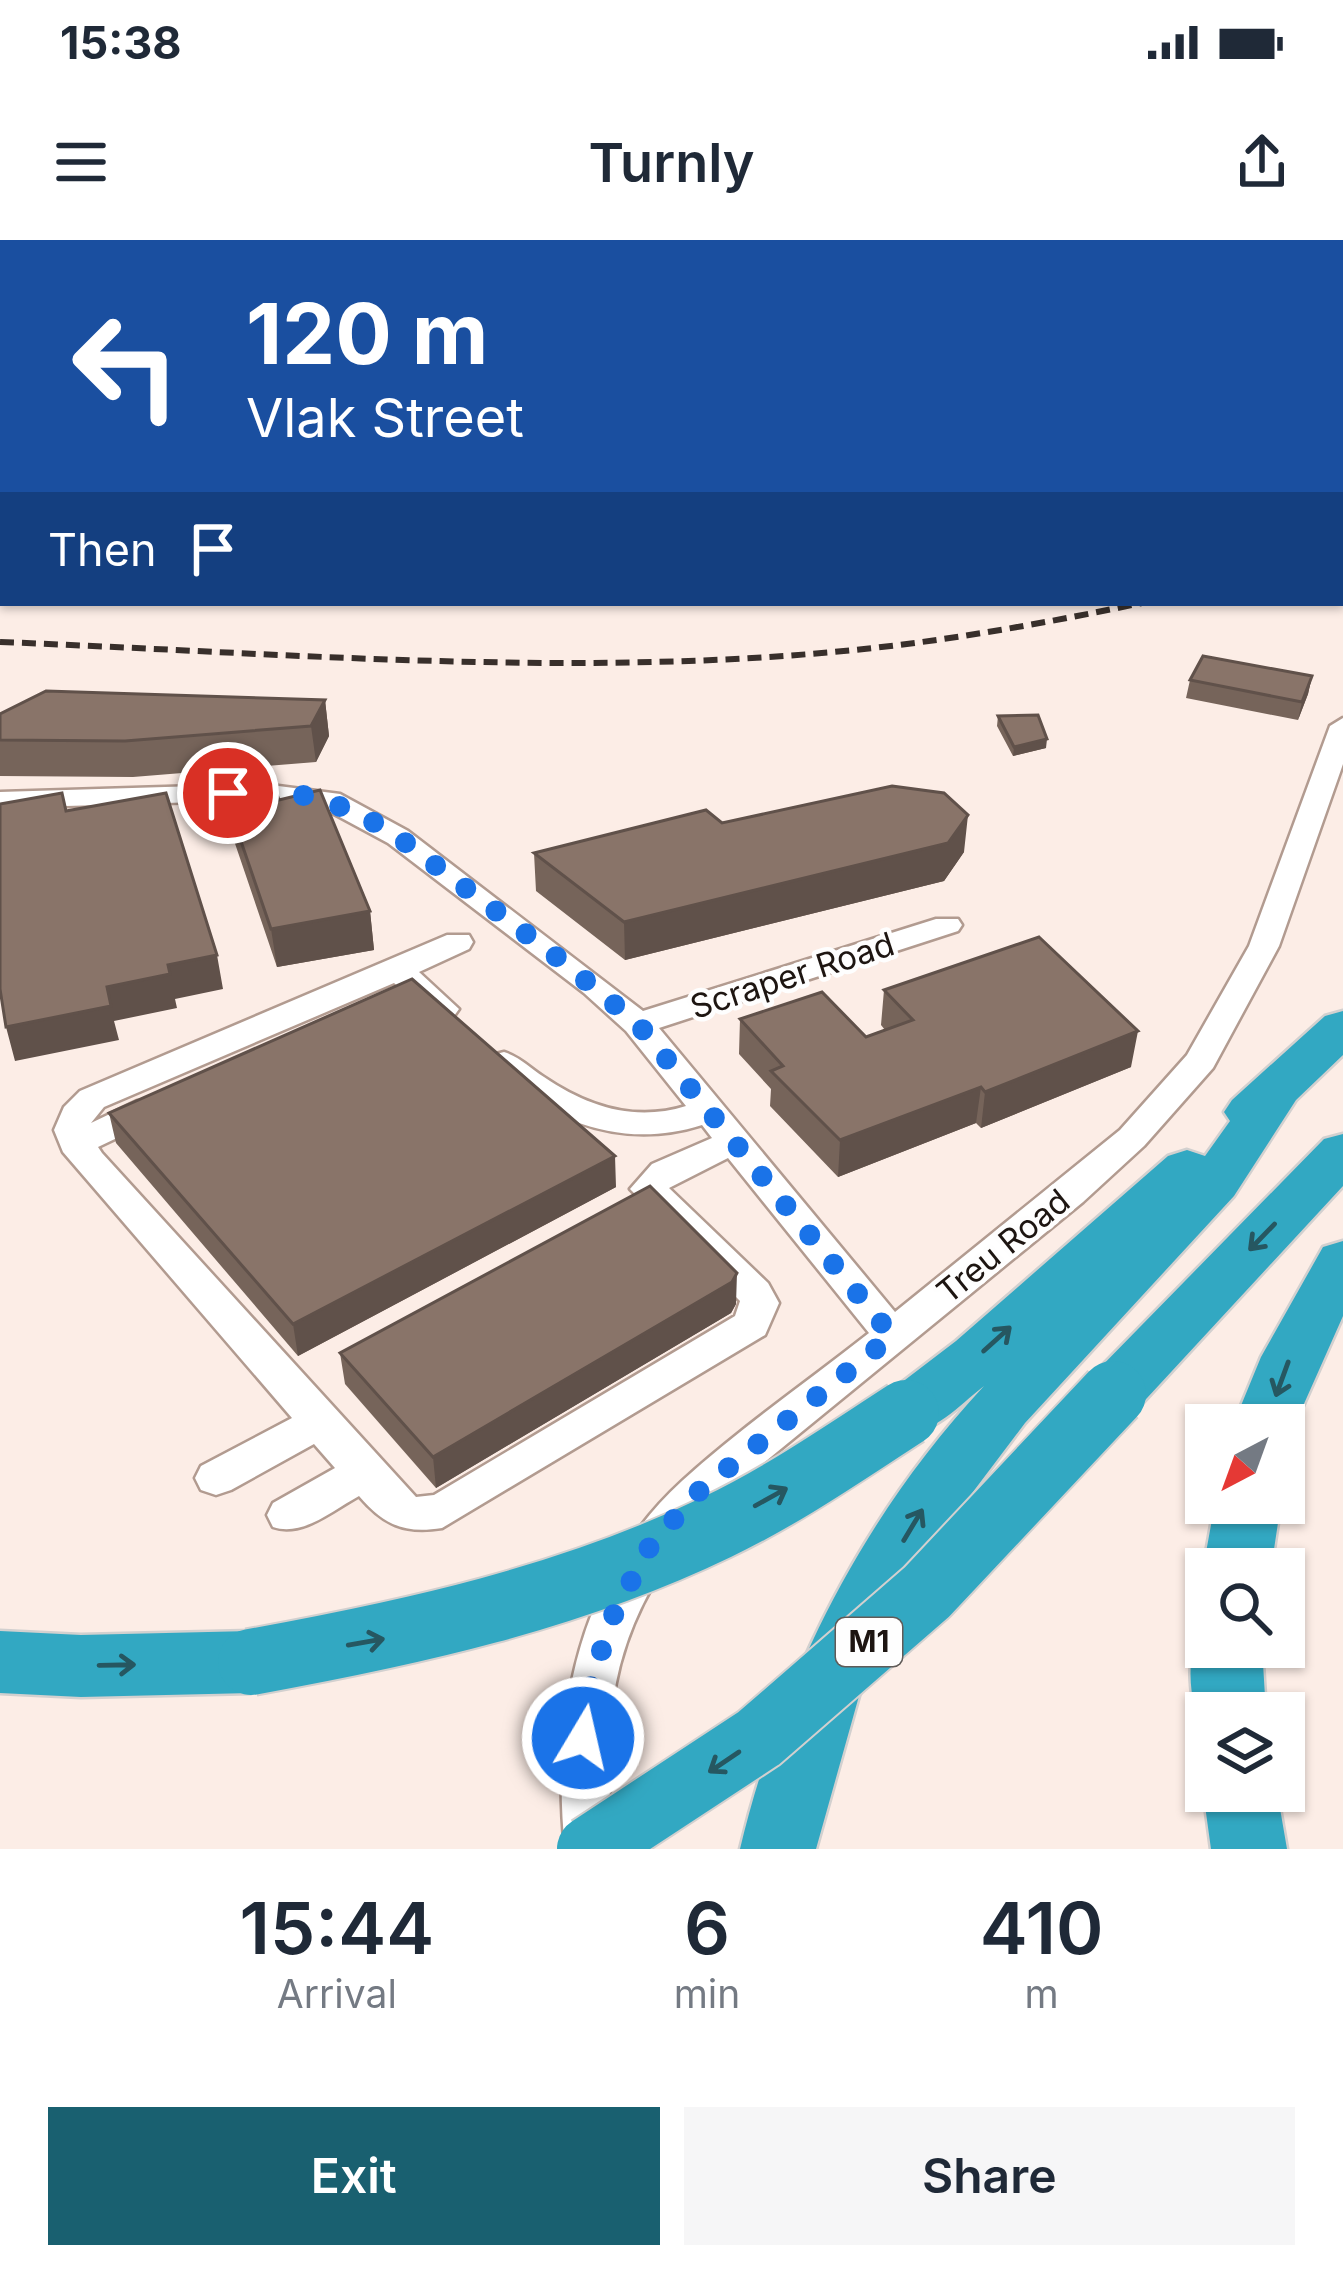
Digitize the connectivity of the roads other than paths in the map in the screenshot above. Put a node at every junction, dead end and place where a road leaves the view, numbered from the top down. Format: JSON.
{"nodes":[{"id":1,"x":1343,"y":726,"type":"edge"},
{"id":2,"x":0,"y":800,"type":"edge"},
{"id":3,"x":947,"y":925,"type":"dead end"},
{"id":4,"x":458,"y":942,"type":"dead end"},
{"id":5,"x":406,"y":977,"type":"junction"},
{"id":6,"x":638,"y":1024,"type":"junction"},
{"id":7,"x":1343,"y":1027,"type":"edge"},
{"id":8,"x":1274,"y":1091,"type":"junction"},
{"id":9,"x":709,"y":1111,"type":"junction"},
{"id":10,"x":735,"y":1143,"type":"junction"},
{"id":11,"x":1343,"y":1152,"type":"edge"},
{"id":12,"x":1343,"y":1262,"type":"edge"},
{"id":13,"x":892,"y":1336,"type":"junction"},
{"id":14,"x":1273,"y":1404,"type":"edge"},
{"id":15,"x":318,"y":1423,"type":"junction"},
{"id":16,"x":363,"y":1473,"type":"junction"},
{"id":17,"x":216,"y":1478,"type":"dead end"},
{"id":18,"x":288,"y":1515,"type":"dead end"},
{"id":19,"x":0,"y":1662,"type":"edge"},
{"id":20,"x":1243,"y":1812,"type":"edge"},
{"id":21,"x":781,"y":1836,"type":"edge"},
{"id":22,"x":590,"y":1849,"type":"edge"},
{"id":23,"x":1249,"y":1849,"type":"edge"}],
"edges":[{"from":1,"to":13,"type":"street","name":"Treu Road"},
{"from":2,"to":6,"type":"street"},
{"from":3,"to":6,"type":"street","name":"Scraper Road"},
{"from":4,"to":5,"type":"street"},
{"from":5,"to":9,"type":"street"},
{"from":5,"to":15,"type":"street"},
{"from":6,"to":9,"type":"street"},
{"from":7,"to":8,"type":"highway"},
{"from":19,"to":8,"type":"highway","one_way":true,"bridge":true},
{"from":21,"to":8,"type":"highway","one_way":true},
{"from":9,"to":10,"type":"street"},
{"from":10,"to":13,"type":"street"},
{"from":10,"to":16,"type":"street"},
{"from":11,"to":22,"type":"highway","number":"M1","one_way":true,"bridge":true},
{"from":12,"to":14,"type":"highway","one_way":true},
{"from":13,"to":22,"type":"street","name":"Treu Road"},
{"from":15,"to":16,"type":"street"},
{"from":15,"to":17,"type":"street"},
{"from":16,"to":18,"type":"street"},
{"from":20,"to":23,"type":"highway"}]}
